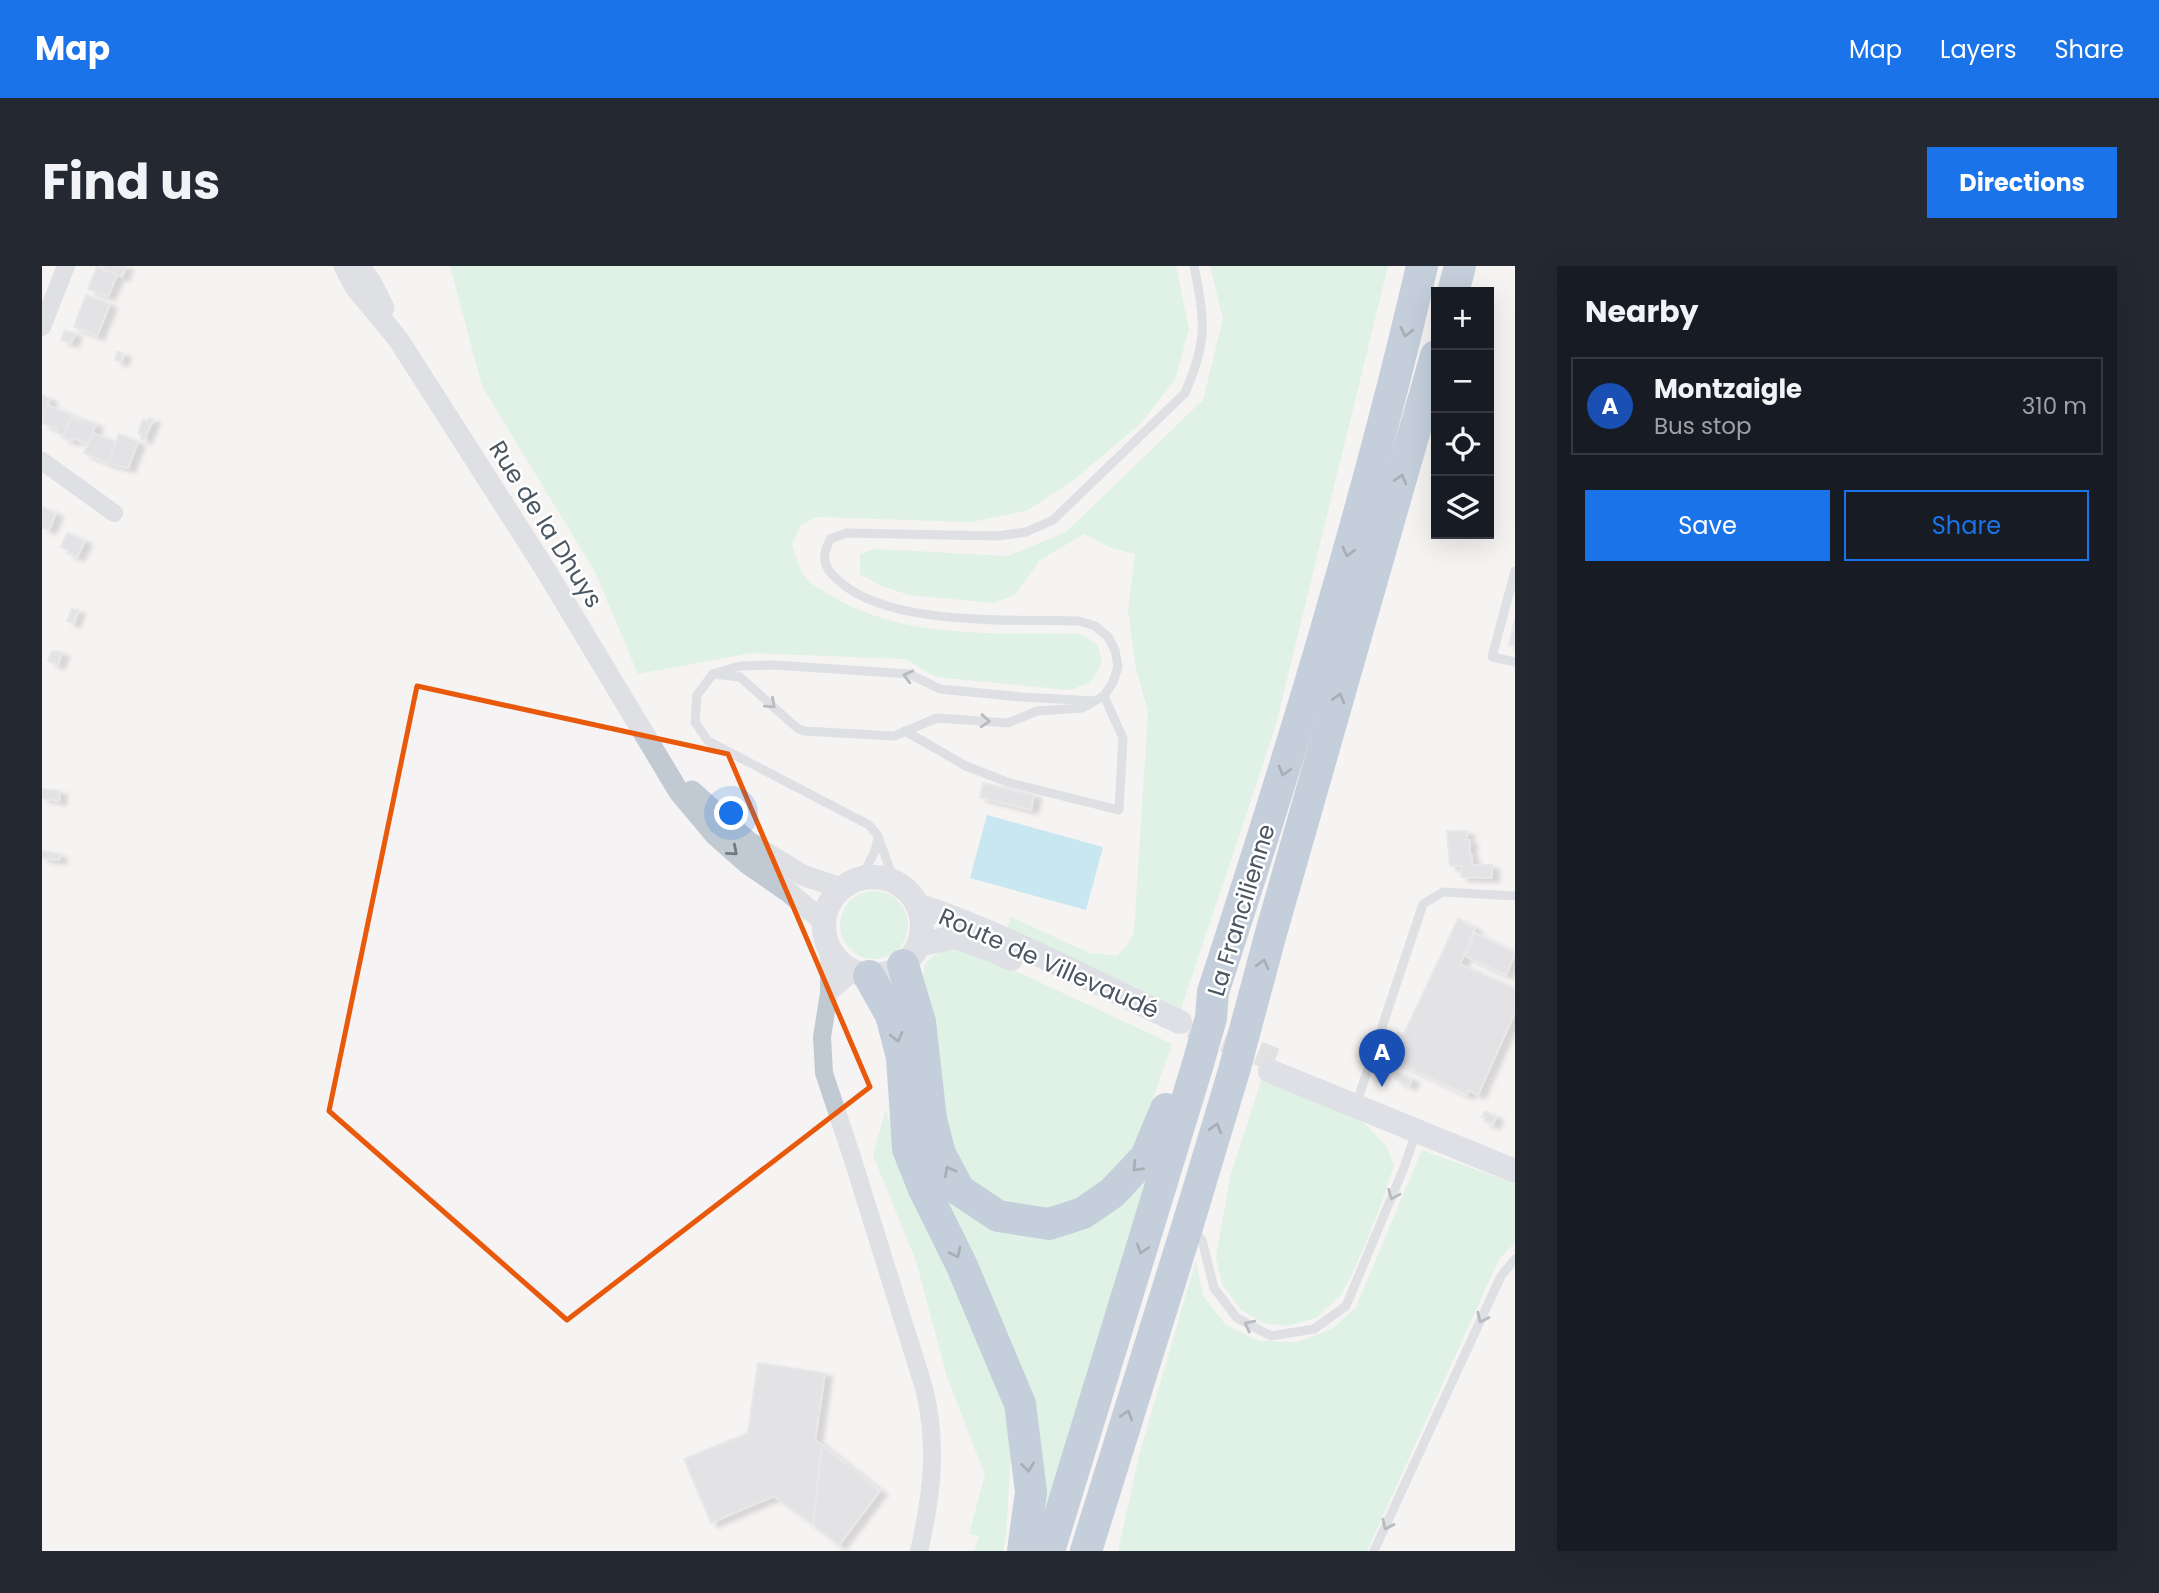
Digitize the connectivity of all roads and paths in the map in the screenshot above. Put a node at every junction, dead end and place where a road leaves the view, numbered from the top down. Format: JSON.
{"nodes":[{"id":1,"x":66,"y":266,"type":"edge"},
{"id":2,"x":344,"y":266,"type":"edge"},
{"id":3,"x":359,"y":266,"type":"edge"},
{"id":4,"x":1194,"y":266,"type":"edge"},
{"id":5,"x":1422,"y":266,"type":"edge"},
{"id":6,"x":1460,"y":266,"type":"edge"},
{"id":7,"x":1454,"y":287,"type":"edge"},
{"id":8,"x":42,"y":327,"type":"edge"},
{"id":9,"x":398,"y":339,"type":"junction"},
{"id":10,"x":1431,"y":374,"type":"edge"},
{"id":11,"x":42,"y":461,"type":"edge"},
{"id":12,"x":114,"y":513,"type":"dead end"},
{"id":13,"x":1515,"y":571,"type":"edge"},
{"id":14,"x":1515,"y":662,"type":"edge"},
{"id":15,"x":713,"y":674,"type":"junction"},
{"id":16,"x":1104,"y":696,"type":"junction"},
{"id":17,"x":1022,"y":697,"type":"junction"},
{"id":18,"x":1095,"y":702,"type":"junction"},
{"id":19,"x":1025,"y":715,"type":"junction"},
{"id":20,"x":905,"y":732,"type":"junction"},
{"id":21,"x":648,"y":739,"type":"junction"},
{"id":22,"x":878,"y":836,"type":"junction"},
{"id":23,"x":894,"y":881,"type":"junction"},
{"id":24,"x":852,"y":883,"type":"junction"},
{"id":25,"x":1515,"y":896,"type":"edge"},
{"id":26,"x":918,"y":905,"type":"junction"},
{"id":27,"x":823,"y":921,"type":"junction"},
{"id":28,"x":830,"y":951,"type":"junction"},
{"id":29,"x":911,"y":955,"type":"junction"},
{"id":30,"x":861,"y":974,"type":"junction"},
{"id":31,"x":829,"y":993,"type":"junction"},
{"id":32,"x":1194,"y":1029,"type":"junction"},
{"id":33,"x":1360,"y":1093,"type":"junction"},
{"id":34,"x":1417,"y":1131,"type":"junction"},
{"id":35,"x":1515,"y":1156,"type":"edge"},
{"id":36,"x":1515,"y":1171,"type":"edge"},
{"id":37,"x":1188,"y":1224,"type":"junction"},
{"id":38,"x":1515,"y":1259,"type":"edge"},
{"id":39,"x":1117,"y":1448,"type":"junction"},
{"id":40,"x":919,"y":1551,"type":"edge"},
{"id":41,"x":1023,"y":1551,"type":"edge"},
{"id":42,"x":1049,"y":1551,"type":"edge"},
{"id":43,"x":1086,"y":1551,"type":"edge"},
{"id":44,"x":1105,"y":1551,"type":"edge"},
{"id":45,"x":1374,"y":1551,"type":"edge"}],
"edges":[{"from":1,"to":8,"type":"street"},
{"from":2,"to":9,"type":"street","name":"Rue de la Dhuys"},
{"from":3,"to":9,"type":"street","name":"Rue de la Dhuys"},
{"from":4,"to":16,"type":"lane"},
{"from":5,"to":32,"type":"highway","name":"La Francilienne","one_way":true},
{"from":6,"to":7,"type":"highway"},
{"from":9,"to":21,"type":"street","name":"Rue de la Dhuys"},
{"from":37,"to":10,"type":"highway","name":"La Francilienne","one_way":true},
{"from":11,"to":12,"type":"street"},
{"from":13,"to":14,"type":"lane"},
{"from":17,"to":15,"type":"lane","one_way":true},
{"from":15,"to":20,"type":"lane","one_way":true},
{"from":15,"to":22,"type":"lane"},
{"from":16,"to":18,"type":"lane"},
{"from":16,"to":20,"type":"lane"},
{"from":17,"to":18,"type":"lane"},
{"from":17,"to":19,"type":"lane"},
{"from":18,"to":19,"type":"lane"},
{"from":20,"to":19,"type":"lane","one_way":true},
{"from":21,"to":24,"type":"street","name":"Rue de la Dhuys"},
{"from":21,"to":27,"type":"street","name":"Rue de la Dhuys","one_way":true},
{"from":22,"to":23,"type":"lane"},
{"from":22,"to":24,"type":"lane"},
{"from":23,"to":24,"type":"main road"},
{"from":23,"to":26,"type":"main road"},
{"from":24,"to":27,"type":"main road"},
{"from":25,"to":33,"type":"lane"},
{"from":26,"to":29,"type":"main road"},
{"from":26,"to":32,"type":"main road","name":"Route de Villevaudé"},
{"from":27,"to":28,"type":"main road"},
{"from":28,"to":30,"type":"main road"},
{"from":28,"to":31,"type":"street"},
{"from":29,"to":30,"type":"main road"},
{"from":29,"to":32,"type":"main road","name":"Route de Villevaudé"},
{"from":32,"to":29,"type":"highway","one_way":true},
{"from":30,"to":31,"type":"street"},
{"from":30,"to":41,"type":"highway","one_way":true},
{"from":31,"to":40,"type":"street"},
{"from":32,"to":42,"type":"highway","name":"La Francilienne","one_way":true},
{"from":33,"to":34,"type":"main road"},
{"from":33,"to":35,"type":"main road"},
{"from":34,"to":36,"type":"main road"},
{"from":34,"to":37,"type":"lane","one_way":true},
{"from":39,"to":37,"type":"highway","name":"La Francilienne","one_way":true},
{"from":38,"to":45,"type":"lane","one_way":true},
{"from":39,"to":43,"type":"highway","name":"La Francilienne"},
{"from":39,"to":44,"type":"highway"}]}
